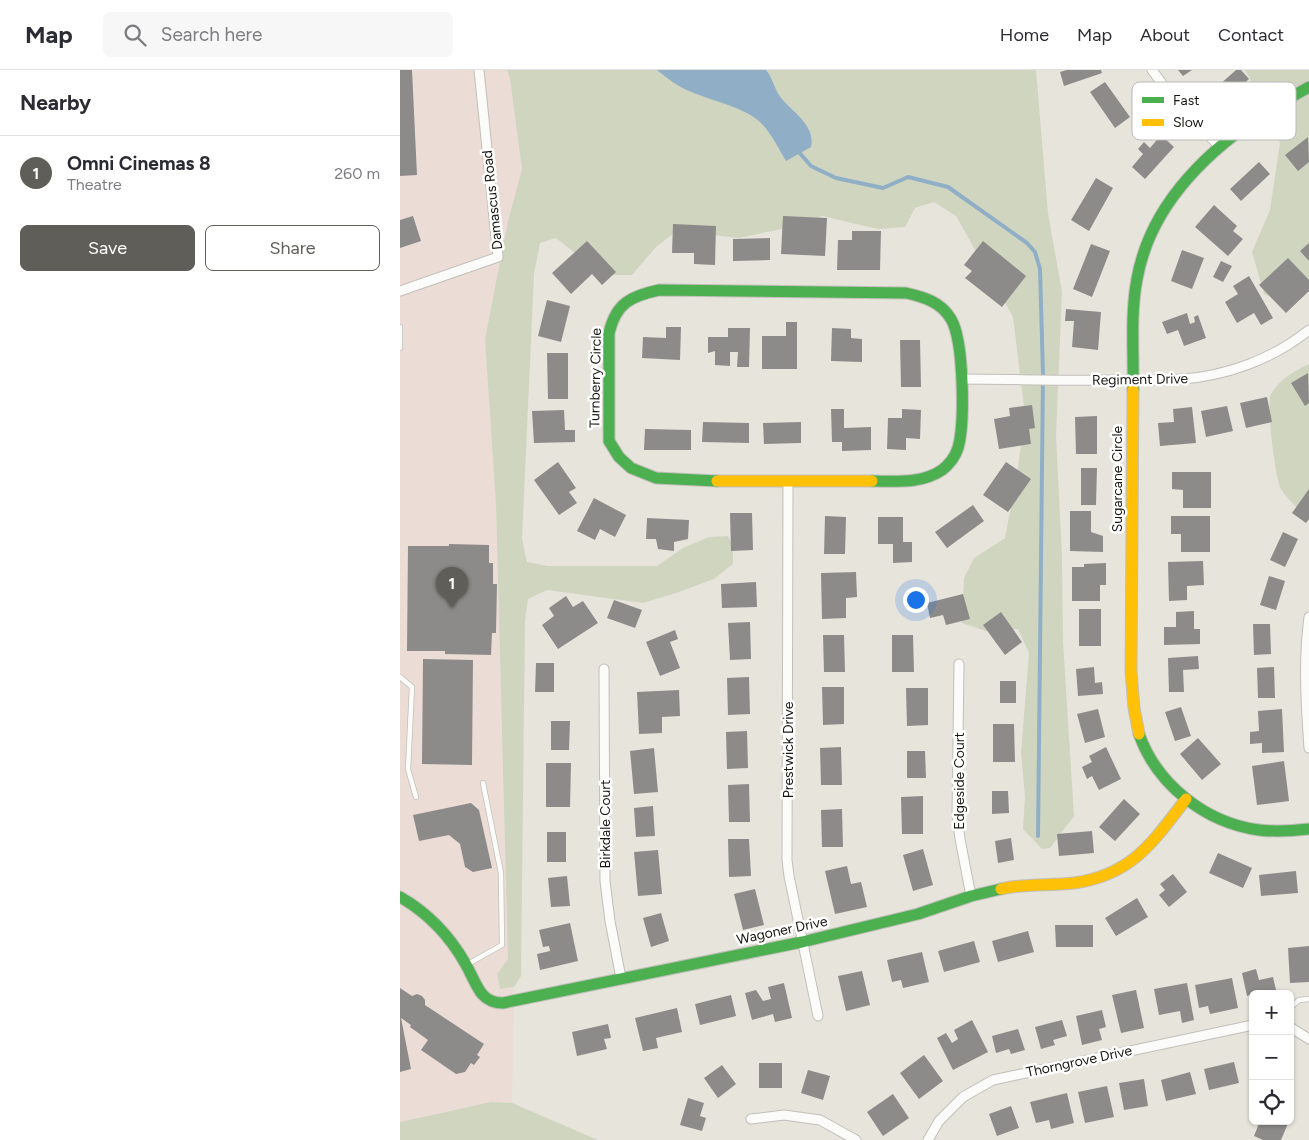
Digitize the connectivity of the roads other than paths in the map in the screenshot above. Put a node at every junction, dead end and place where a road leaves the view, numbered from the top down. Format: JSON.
{"nodes":[{"id":1,"x":479,"y":70,"type":"edge"},
{"id":2,"x":1152,"y":70,"type":"edge"},
{"id":3,"x":1161,"y":82,"type":"edge"},
{"id":4,"x":1309,"y":86,"type":"edge"},
{"id":5,"x":1296,"y":94,"type":"edge"},
{"id":6,"x":1213,"y":140,"type":"edge"},
{"id":7,"x":1229,"y":140,"type":"edge"},
{"id":8,"x":1220,"y":147,"type":"junction"},
{"id":9,"x":400,"y":291,"type":"edge"},
{"id":10,"x":400,"y":328,"type":"edge"},
{"id":11,"x":1309,"y":330,"type":"edge"},
{"id":12,"x":400,"y":348,"type":"edge"},
{"id":13,"x":961,"y":379,"type":"junction"},
{"id":14,"x":1133,"y":380,"type":"junction"},
{"id":15,"x":788,"y":482,"type":"junction"},
{"id":16,"x":1309,"y":617,"type":"edge"},
{"id":17,"x":1308,"y":637,"type":"edge"},
{"id":18,"x":959,"y":664,"type":"dead end"},
{"id":19,"x":604,"y":669,"type":"dead end"},
{"id":20,"x":400,"y":676,"type":"edge"},
{"id":21,"x":1309,"y":748,"type":"edge"},
{"id":22,"x":483,"y":782,"type":"dead end"},
{"id":23,"x":416,"y":797,"type":"dead end"},
{"id":24,"x":1186,"y":799,"type":"junction"},
{"id":25,"x":1309,"y":829,"type":"edge"},
{"id":26,"x":971,"y":896,"type":"junction"},
{"id":27,"x":400,"y":897,"type":"edge"},
{"id":28,"x":802,"y":942,"type":"junction"},
{"id":29,"x":467,"y":965,"type":"junction"},
{"id":30,"x":621,"y":978,"type":"junction"},
{"id":31,"x":1309,"y":999,"type":"edge"},
{"id":32,"x":1294,"y":1004,"type":"edge"},
{"id":33,"x":818,"y":1016,"type":"dead end"},
{"id":34,"x":1249,"y":1026,"type":"edge"},
{"id":35,"x":1294,"y":1029,"type":"edge"},
{"id":36,"x":1309,"y":1038,"type":"edge"},
{"id":37,"x":751,"y":1119,"type":"dead end"},
{"id":38,"x":856,"y":1140,"type":"edge"},
{"id":39,"x":928,"y":1140,"type":"edge"}],
"edges":[{"from":1,"to":9,"type":"street","name":"Damascus Road"},
{"from":2,"to":3,"type":"street"},
{"from":4,"to":5,"type":"street","name":"Sugarcane Circle"},
{"from":6,"to":8,"type":"street"},
{"from":7,"to":8,"type":"street","name":"Sugarcane Circle"},
{"from":8,"to":14,"type":"street","name":"Sugarcane Circle"},
{"from":10,"to":12,"type":"lane"},
{"from":11,"to":14,"type":"street","name":"Regiment Drive"},
{"from":13,"to":14,"type":"street","name":"Regiment Drive"},
{"from":13,"to":15,"type":"street","name":"Turnberry Circle"},
{"from":13,"to":15,"type":"street","name":"Turnberry Circle"},
{"from":14,"to":24,"type":"street","name":"Sugarcane Circle"},
{"from":15,"to":28,"type":"street","name":"Prestwick Drive"},
{"from":16,"to":17,"type":"street"},
{"from":17,"to":21,"type":"street"},
{"from":18,"to":26,"type":"street","name":"Edgeside Court"},
{"from":19,"to":30,"type":"street","name":"Birkdale Court"},
{"from":20,"to":23,"type":"lane"},
{"from":22,"to":29,"type":"lane"},
{"from":24,"to":25,"type":"street","name":"Sugarcane Circle"},
{"from":24,"to":26,"type":"street","name":"Wagoner Drive"},
{"from":26,"to":28,"type":"street","name":"Wagoner Drive"},
{"from":27,"to":29,"type":"street","name":"Wagoner Drive"},
{"from":28,"to":30,"type":"street","name":"Wagoner Drive"},
{"from":28,"to":33,"type":"street","name":"Prestwick Drive"},
{"from":29,"to":30,"type":"street","name":"Wagoner Drive"},
{"from":31,"to":32,"type":"lane"},
{"from":34,"to":39,"type":"street","name":"Thorngrove Drive"},
{"from":35,"to":36,"type":"street"},
{"from":37,"to":38,"type":"street"}]}
